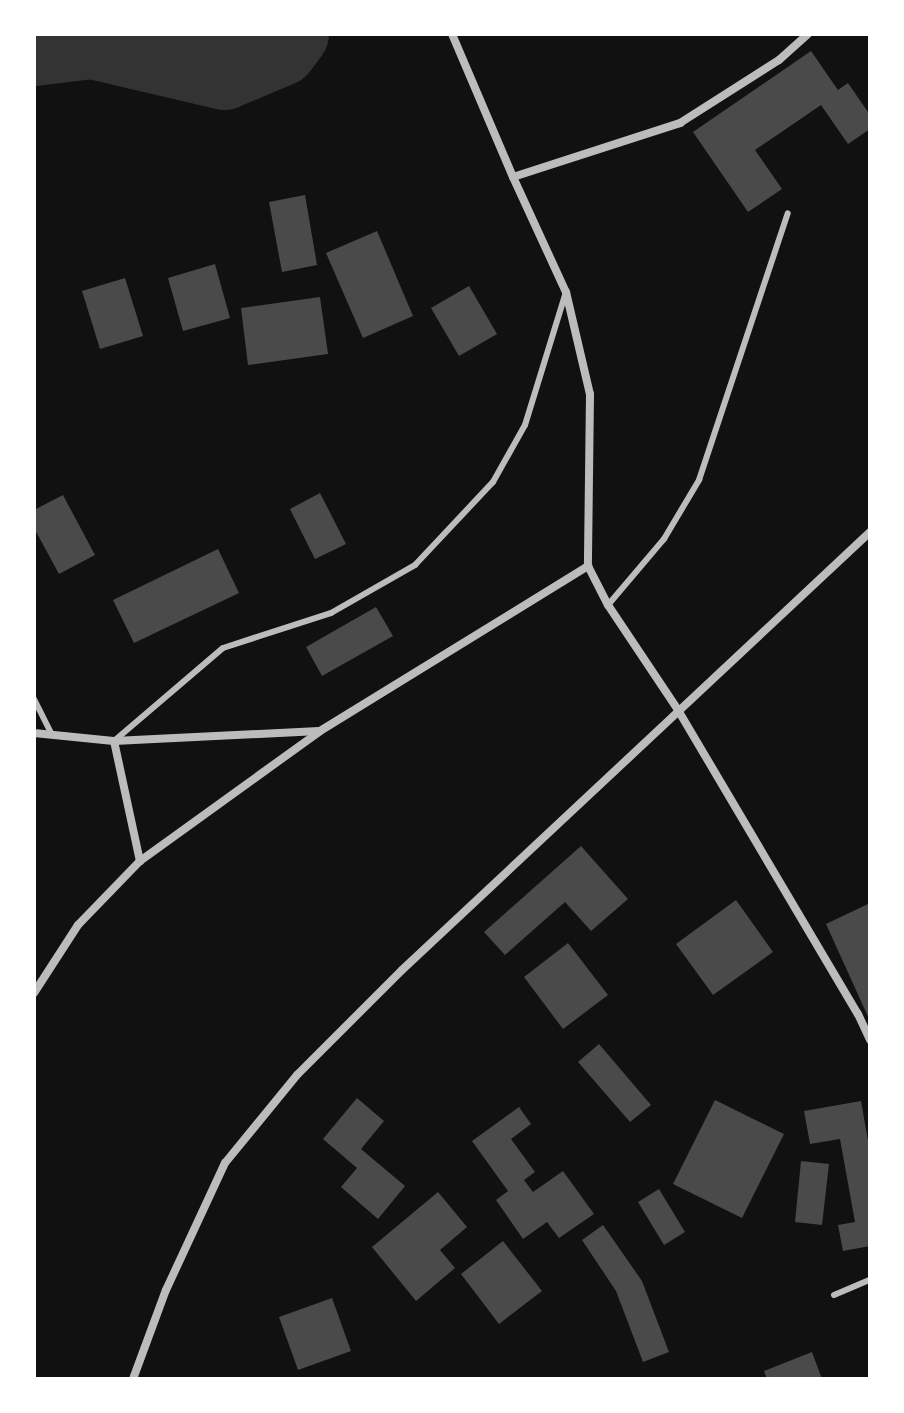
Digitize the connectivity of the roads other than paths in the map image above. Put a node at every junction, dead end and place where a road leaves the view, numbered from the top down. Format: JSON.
{"nodes":[{"id":1,"x":452,"y":34,"type":"edge"},
{"id":2,"x":808,"y":34,"type":"edge"},
{"id":3,"x":513,"y":177,"type":"junction"},
{"id":4,"x":788,"y":213,"type":"dead end"},
{"id":5,"x":566,"y":292,"type":"junction"},
{"id":6,"x":870,"y":532,"type":"edge"},
{"id":7,"x":588,"y":566,"type":"junction"},
{"id":8,"x":608,"y":605,"type":"junction"},
{"id":9,"x":34,"y":699,"type":"edge"},
{"id":10,"x":678,"y":710,"type":"junction"},
{"id":11,"x":320,"y":731,"type":"junction"},
{"id":12,"x":34,"y":733,"type":"edge"},
{"id":13,"x":52,"y":735,"type":"junction"},
{"id":14,"x":114,"y":741,"type":"junction"},
{"id":15,"x":140,"y":861,"type":"junction"},
{"id":16,"x":34,"y":993,"type":"edge"},
{"id":17,"x":870,"y":1040,"type":"edge"},
{"id":18,"x":870,"y":1280,"type":"edge"},
{"id":19,"x":834,"y":1295,"type":"dead end"},
{"id":20,"x":133,"y":1379,"type":"edge"}],
"edges":[{"from":1,"to":3,"type":"street"},
{"from":2,"to":3,"type":"street"},
{"from":3,"to":5,"type":"street"},
{"from":4,"to":8,"type":"lane"},
{"from":5,"to":7,"type":"street"},
{"from":5,"to":14,"type":"lane"},
{"from":6,"to":10,"type":"street"},
{"from":7,"to":8,"type":"street"},
{"from":7,"to":11,"type":"street"},
{"from":8,"to":10,"type":"street"},
{"from":9,"to":13,"type":"lane"},
{"from":10,"to":17,"type":"street"},
{"from":10,"to":20,"type":"street"},
{"from":11,"to":14,"type":"street"},
{"from":11,"to":15,"type":"street"},
{"from":12,"to":13,"type":"street"},
{"from":13,"to":14,"type":"street"},
{"from":14,"to":15,"type":"street"},
{"from":15,"to":16,"type":"street"},
{"from":18,"to":19,"type":"lane"}]}
